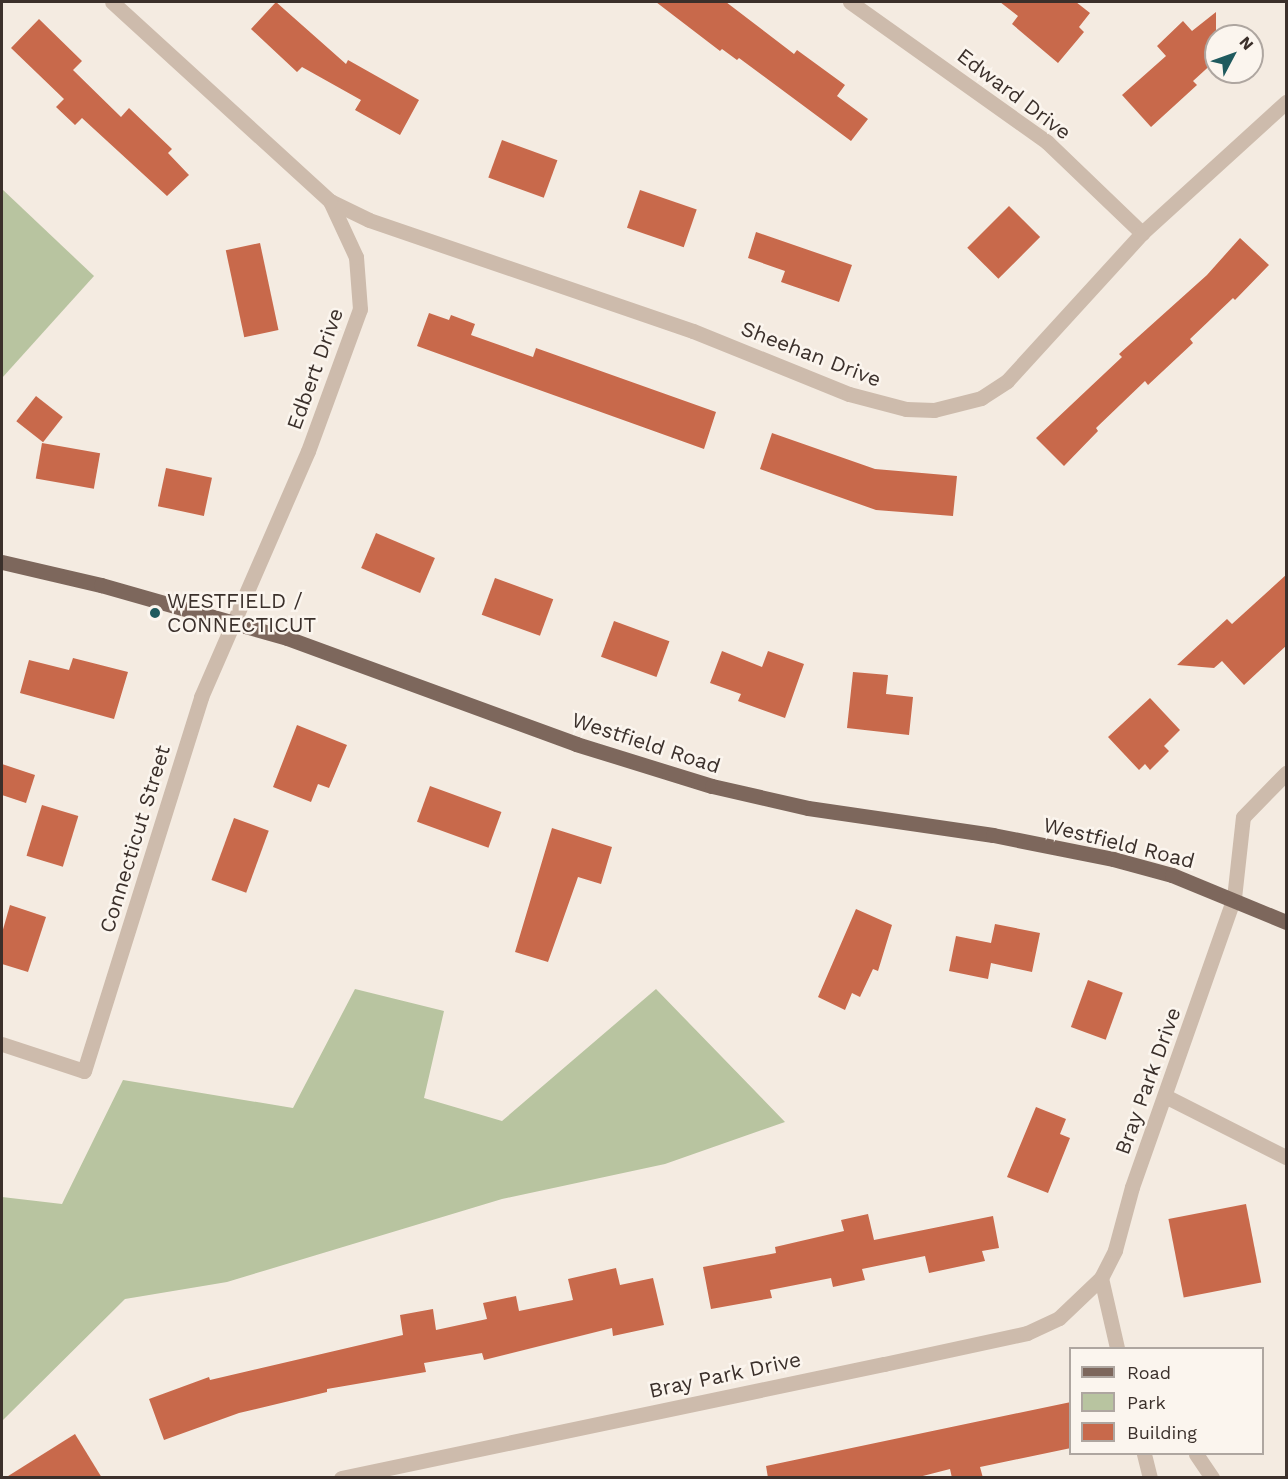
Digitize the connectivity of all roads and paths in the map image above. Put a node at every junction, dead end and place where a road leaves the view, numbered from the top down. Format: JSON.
{"nodes":[{"id":1,"x":112,"y":2,"type":"edge"},
{"id":2,"x":850,"y":2,"type":"edge"},
{"id":3,"x":1287,"y":102,"type":"edge"},
{"id":4,"x":330,"y":201,"type":"junction"},
{"id":5,"x":1142,"y":233,"type":"junction"},
{"id":6,"x":2,"y":562,"type":"edge"},
{"id":7,"x":236,"y":623,"type":"junction"},
{"id":8,"x":1287,"y":772,"type":"edge"},
{"id":9,"x":1234,"y":898,"type":"junction"},
{"id":10,"x":1287,"y":922,"type":"edge"},
{"id":11,"x":2,"y":1044,"type":"edge"},
{"id":12,"x":1165,"y":1096,"type":"junction"},
{"id":13,"x":1287,"y":1157,"type":"edge"},
{"id":14,"x":1101,"y":1278,"type":"junction"},
{"id":15,"x":1117,"y":1347,"type":"edge"},
{"id":16,"x":1144,"y":1455,"type":"edge"},
{"id":17,"x":1197,"y":1455,"type":"edge"},
{"id":18,"x":340,"y":1478,"type":"edge"},
{"id":19,"x":1150,"y":1478,"type":"edge"},
{"id":20,"x":1212,"y":1478,"type":"edge"}],
"edges":[{"from":1,"to":4,"type":"street","name":"Edbert Drive"},
{"from":2,"to":5,"type":"street","name":"Edward Drive"},
{"from":3,"to":5,"type":"street","name":"Sheehan Drive"},
{"from":4,"to":5,"type":"street","name":"Sheehan Drive"},
{"from":4,"to":7,"type":"street","name":"Edbert Drive"},
{"from":6,"to":7,"type":"main road","name":"Westfield Road"},
{"from":7,"to":9,"type":"main road","name":"Westfield Road"},
{"from":7,"to":11,"type":"street","name":"Connecticut Street"},
{"from":8,"to":9,"type":"street","name":"Bray Park Drive"},
{"from":9,"to":10,"type":"main road","name":"Westfield Road"},
{"from":9,"to":12,"type":"street","name":"Bray Park Drive"},
{"from":12,"to":13,"type":"street"},
{"from":12,"to":14,"type":"street","name":"Bray Park Drive"},
{"from":14,"to":15,"type":"street"},
{"from":14,"to":18,"type":"street","name":"Bray Park Drive"},
{"from":16,"to":19,"type":"street"},
{"from":17,"to":20,"type":"street"}]}
